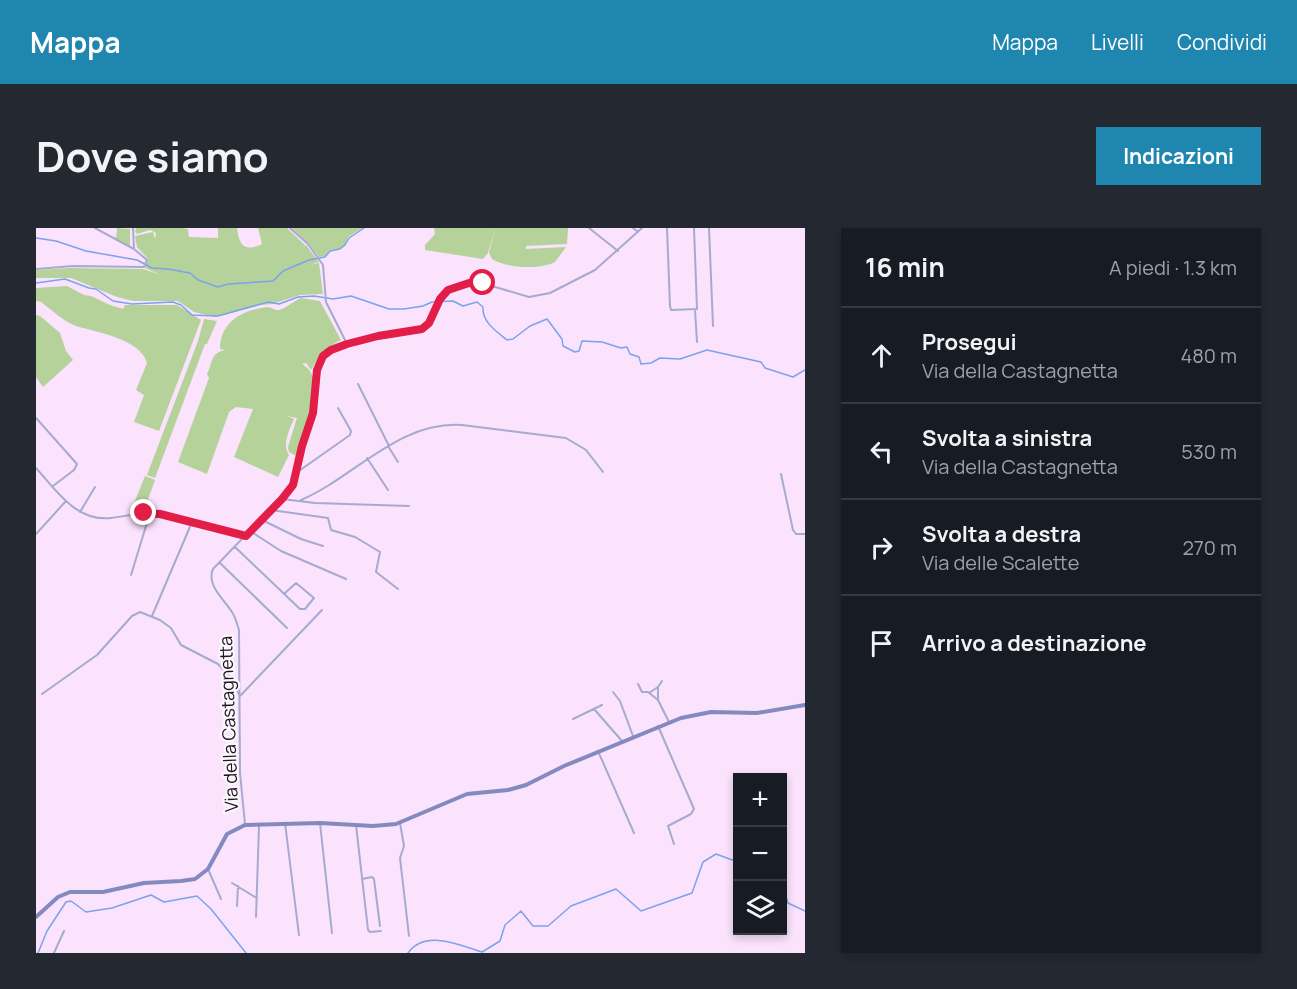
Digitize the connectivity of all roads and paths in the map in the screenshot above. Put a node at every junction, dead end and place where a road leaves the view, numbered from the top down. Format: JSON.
{"nodes":[{"id":1,"x":95,"y":228,"type":"edge"},
{"id":2,"x":133,"y":228,"type":"edge"},
{"id":3,"x":290,"y":228,"type":"edge"},
{"id":4,"x":589,"y":228,"type":"edge"},
{"id":5,"x":633,"y":228,"type":"edge"},
{"id":6,"x":642,"y":228,"type":"edge"},
{"id":7,"x":667,"y":228,"type":"edge"},
{"id":8,"x":694,"y":228,"type":"edge"},
{"id":9,"x":709,"y":228,"type":"edge"},
{"id":10,"x":638,"y":232,"type":"junction"},
{"id":11,"x":134,"y":249,"type":"junction"},
{"id":12,"x":618,"y":251,"type":"junction"},
{"id":13,"x":36,"y":268,"type":"edge"},
{"id":14,"x":695,"y":310,"type":"junction"},
{"id":15,"x":713,"y":326,"type":"dead end"},
{"id":16,"x":697,"y":342,"type":"dead end"},
{"id":17,"x":347,"y":344,"type":"junction"},
{"id":18,"x":358,"y":384,"type":"dead end"},
{"id":19,"x":338,"y":408,"type":"dead end"},
{"id":20,"x":36,"y":418,"type":"edge"},
{"id":21,"x":388,"y":446,"type":"junction"},
{"id":22,"x":367,"y":458,"type":"junction"},
{"id":23,"x":398,"y":462,"type":"dead end"},
{"id":24,"x":36,"y":468,"type":"edge"},
{"id":25,"x":603,"y":472,"type":"dead end"},
{"id":26,"x":296,"y":473,"type":"junction"},
{"id":27,"x":782,"y":474,"type":"dead end"},
{"id":28,"x":53,"y":486,"type":"junction"},
{"id":29,"x":95,"y":487,"type":"dead end"},
{"id":30,"x":388,"y":490,"type":"dead end"},
{"id":31,"x":282,"y":499,"type":"junction"},
{"id":32,"x":301,"y":500,"type":"junction"},
{"id":33,"x":66,"y":501,"type":"junction"},
{"id":34,"x":409,"y":506,"type":"dead end"},
{"id":35,"x":272,"y":510,"type":"junction"},
{"id":36,"x":80,"y":512,"type":"junction"},
{"id":37,"x":150,"y":513,"type":"junction"},
{"id":38,"x":261,"y":520,"type":"junction"},
{"id":39,"x":192,"y":522,"type":"junction"},
{"id":40,"x":250,"y":531,"type":"junction"},
{"id":41,"x":36,"y":534,"type":"edge"},
{"id":42,"x":805,"y":534,"type":"edge"},
{"id":43,"x":246,"y":536,"type":"junction"},
{"id":44,"x":323,"y":546,"type":"dead end"},
{"id":45,"x":235,"y":547,"type":"junction"},
{"id":46,"x":220,"y":563,"type":"junction"},
{"id":47,"x":131,"y":575,"type":"dead end"},
{"id":48,"x":346,"y":579,"type":"dead end"},
{"id":49,"x":398,"y":589,"type":"dead end"},
{"id":50,"x":284,"y":594,"type":"junction"},
{"id":51,"x":322,"y":610,"type":"dead end"},
{"id":52,"x":152,"y":616,"type":"junction"},
{"id":53,"x":287,"y":628,"type":"dead end"},
{"id":54,"x":662,"y":681,"type":"dead end"},
{"id":55,"x":638,"y":684,"type":"dead end"},
{"id":56,"x":658,"y":687,"type":"junction"},
{"id":57,"x":613,"y":692,"type":"dead end"},
{"id":58,"x":649,"y":693,"type":"junction"},
{"id":59,"x":42,"y":694,"type":"dead end"},
{"id":60,"x":240,"y":696,"type":"junction"},
{"id":61,"x":658,"y":700,"type":"junction"},
{"id":62,"x":602,"y":705,"type":"dead end"},
{"id":63,"x":805,"y":705,"type":"edge"},
{"id":64,"x":594,"y":709,"type":"junction"},
{"id":65,"x":573,"y":719,"type":"dead end"},
{"id":66,"x":669,"y":722,"type":"junction"},
{"id":67,"x":658,"y":726,"type":"junction"},
{"id":68,"x":633,"y":736,"type":"junction"},
{"id":69,"x":622,"y":741,"type":"junction"},
{"id":70,"x":598,"y":751,"type":"junction"},
{"id":71,"x":259,"y":823,"type":"junction"},
{"id":72,"x":285,"y":823,"type":"junction"},
{"id":73,"x":320,"y":823,"type":"junction"},
{"id":74,"x":400,"y":823,"type":"junction"},
{"id":75,"x":245,"y":825,"type":"junction"},
{"id":76,"x":356,"y":825,"type":"junction"},
{"id":77,"x":634,"y":833,"type":"dead end"},
{"id":78,"x":674,"y":844,"type":"dead end"},
{"id":79,"x":208,"y":869,"type":"junction"},
{"id":80,"x":362,"y":879,"type":"junction"},
{"id":81,"x":232,"y":883,"type":"dead end"},
{"id":82,"x":238,"y":886,"type":"junction"},
{"id":83,"x":256,"y":897,"type":"junction"},
{"id":84,"x":221,"y":898,"type":"dead end"},
{"id":85,"x":237,"y":906,"type":"dead end"},
{"id":86,"x":36,"y":916,"type":"edge"},
{"id":87,"x":256,"y":917,"type":"dead end"},
{"id":88,"x":380,"y":926,"type":"dead end"},
{"id":89,"x":64,"y":931,"type":"dead end"},
{"id":90,"x":381,"y":932,"type":"dead end"},
{"id":91,"x":332,"y":933,"type":"dead end"},
{"id":92,"x":299,"y":934,"type":"dead end"},
{"id":93,"x":409,"y":936,"type":"dead end"},
{"id":94,"x":54,"y":953,"type":"edge"}],
"edges":[{"from":1,"to":11,"type":"street"},
{"from":2,"to":11,"type":"street"},
{"from":3,"to":17,"type":"street"},
{"from":4,"to":12,"type":"street"},
{"from":5,"to":10,"type":"street"},
{"from":6,"to":10,"type":"street"},
{"from":7,"to":14,"type":"street"},
{"from":8,"to":14,"type":"street"},
{"from":9,"to":15,"type":"street"},
{"from":10,"to":12,"type":"street"},
{"from":11,"to":13,"type":"street"},
{"from":12,"to":17,"type":"street"},
{"from":14,"to":16,"type":"street"},
{"from":17,"to":26,"type":"street"},
{"from":18,"to":21,"type":"street"},
{"from":19,"to":26,"type":"street"},
{"from":20,"to":28,"type":"street"},
{"from":21,"to":22,"type":"street"},
{"from":21,"to":23,"type":"street"},
{"from":21,"to":25,"type":"street"},
{"from":22,"to":30,"type":"street"},
{"from":22,"to":32,"type":"street"},
{"from":24,"to":28,"type":"street"},
{"from":26,"to":31,"type":"street"},
{"from":27,"to":42,"type":"street"},
{"from":28,"to":33,"type":"street"},
{"from":29,"to":36,"type":"street"},
{"from":31,"to":32,"type":"street"},
{"from":31,"to":35,"type":"street"},
{"from":32,"to":34,"type":"street"},
{"from":33,"to":36,"type":"street"},
{"from":33,"to":41,"type":"street"},
{"from":35,"to":38,"type":"street"},
{"from":35,"to":49,"type":"street"},
{"from":36,"to":37,"type":"street"},
{"from":37,"to":39,"type":"street"},
{"from":37,"to":47,"type":"street"},
{"from":38,"to":40,"type":"street"},
{"from":38,"to":44,"type":"street"},
{"from":39,"to":43,"type":"street"},
{"from":39,"to":52,"type":"street"},
{"from":40,"to":43,"type":"street"},
{"from":40,"to":48,"type":"street"},
{"from":43,"to":45,"type":"street"},
{"from":45,"to":46,"type":"street"},
{"from":45,"to":50,"type":"street"},
{"from":46,"to":53,"type":"street"},
{"from":46,"to":60,"type":"street","name":"Via della Castagnetta"},
{"from":50,"to":50,"type":"street"},
{"from":51,"to":60,"type":"street"},
{"from":52,"to":59,"type":"street"},
{"from":52,"to":60,"type":"street"},
{"from":54,"to":56,"type":"street"},
{"from":55,"to":58,"type":"street"},
{"from":56,"to":58,"type":"street"},
{"from":56,"to":61,"type":"street"},
{"from":57,"to":68,"type":"street"},
{"from":58,"to":61,"type":"street"},
{"from":60,"to":75,"type":"street","name":"Via della Castagnetta"},
{"from":61,"to":66,"type":"street"},
{"from":62,"to":64,"type":"street"},
{"from":63,"to":66,"type":"main road"},
{"from":64,"to":65,"type":"street"},
{"from":64,"to":69,"type":"street"},
{"from":66,"to":67,"type":"main road"},
{"from":67,"to":68,"type":"main road"},
{"from":67,"to":78,"type":"street"},
{"from":68,"to":69,"type":"main road"},
{"from":69,"to":70,"type":"main road"},
{"from":70,"to":74,"type":"main road"},
{"from":70,"to":77,"type":"street"},
{"from":71,"to":72,"type":"main road"},
{"from":71,"to":75,"type":"main road"},
{"from":71,"to":83,"type":"street"},
{"from":72,"to":73,"type":"main road"},
{"from":72,"to":92,"type":"street"},
{"from":73,"to":76,"type":"main road"},
{"from":73,"to":91,"type":"street"},
{"from":74,"to":76,"type":"main road"},
{"from":74,"to":93,"type":"street"},
{"from":75,"to":79,"type":"main road"},
{"from":76,"to":80,"type":"street"},
{"from":79,"to":84,"type":"street"},
{"from":79,"to":86,"type":"main road"},
{"from":80,"to":88,"type":"street"},
{"from":80,"to":90,"type":"street"},
{"from":81,"to":82,"type":"street"},
{"from":82,"to":83,"type":"street"},
{"from":82,"to":85,"type":"street"},
{"from":83,"to":87,"type":"street"},
{"from":89,"to":94,"type":"street"}]}
